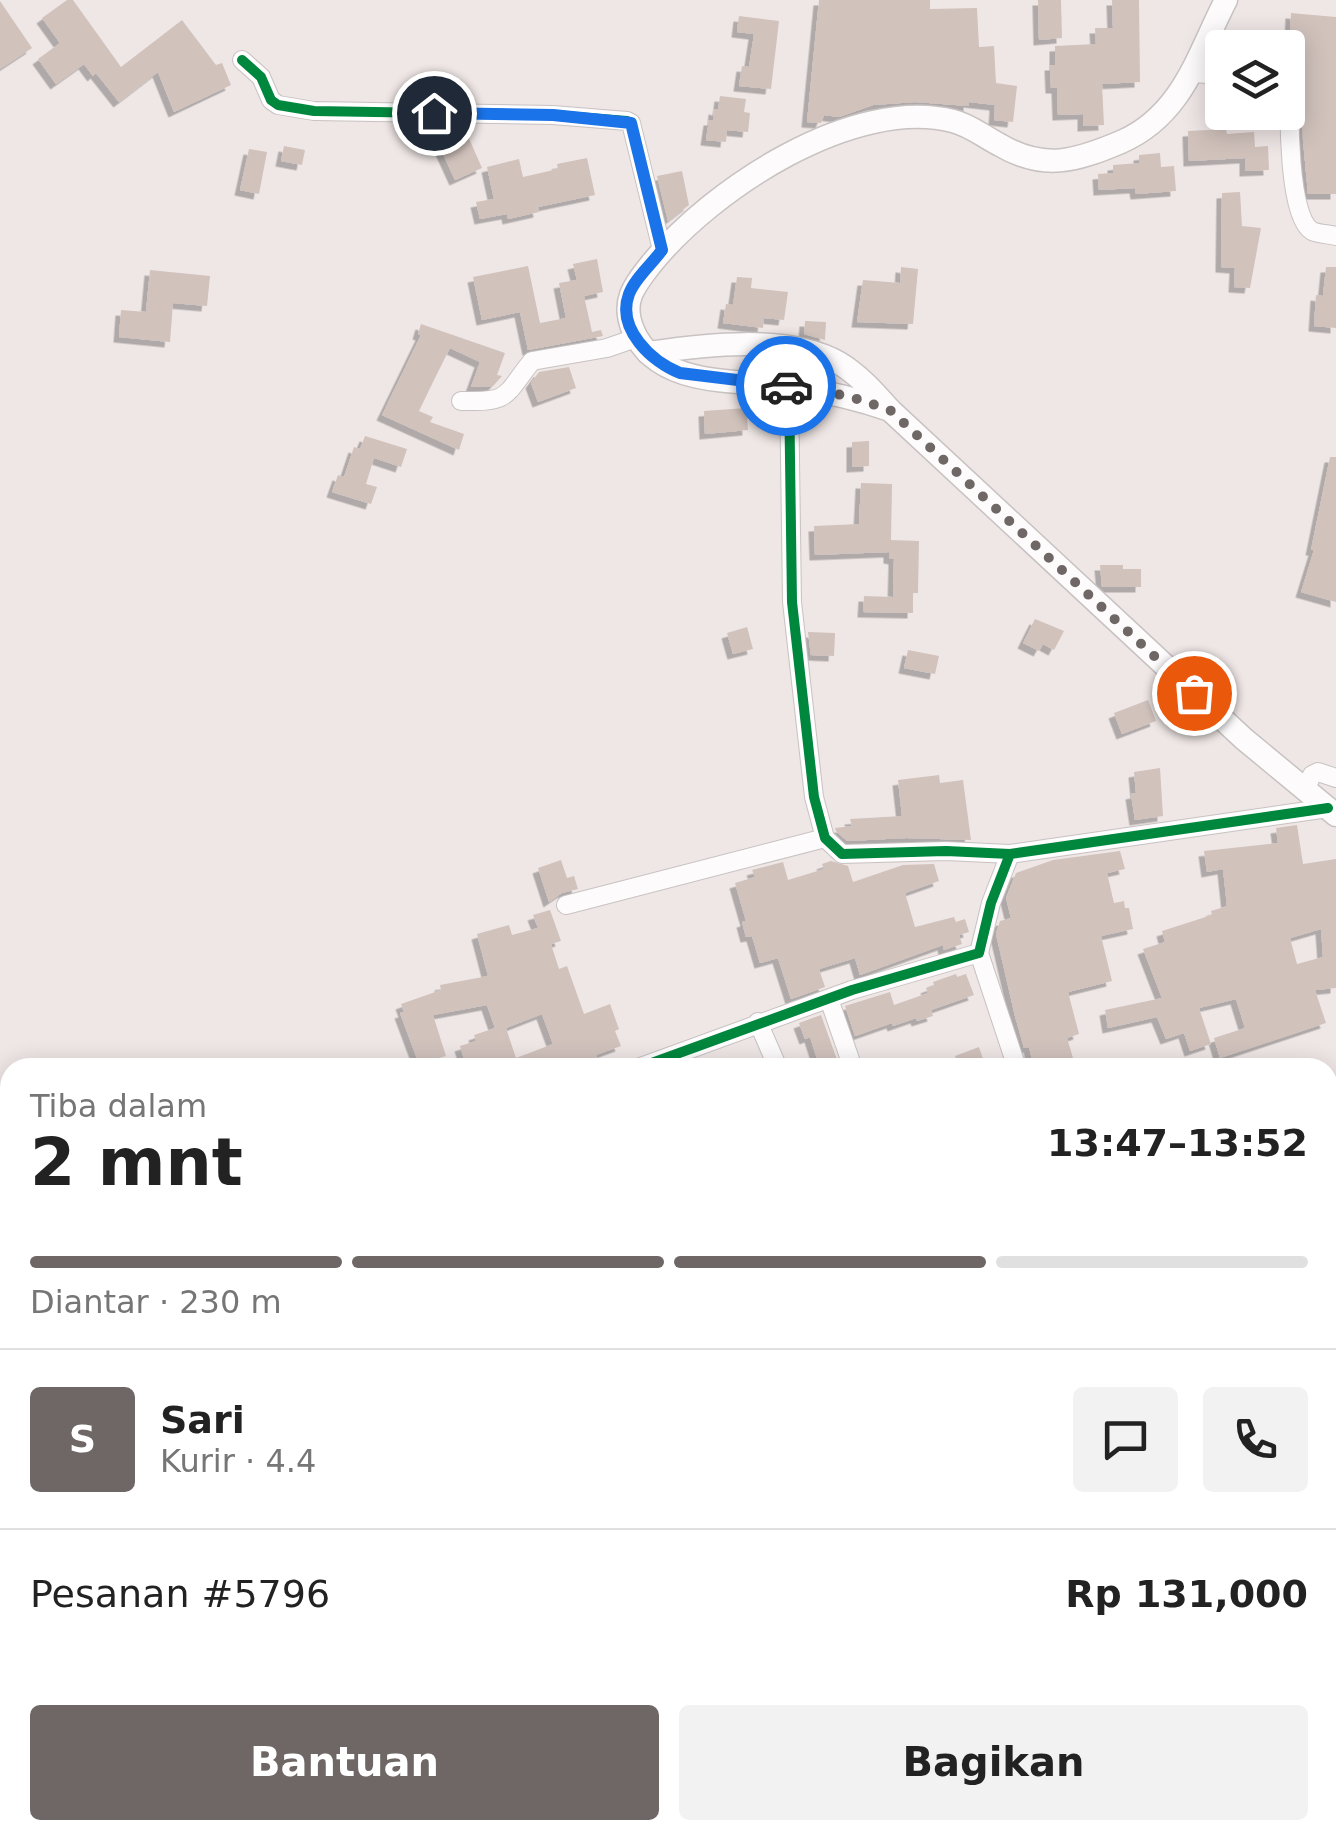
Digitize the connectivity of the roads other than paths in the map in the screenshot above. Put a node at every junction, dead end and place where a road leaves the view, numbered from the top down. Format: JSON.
{"nodes":[{"id":1,"x":1226,"y":0,"type":"edge"},
{"id":2,"x":242,"y":60,"type":"dead end"},
{"id":3,"x":1194,"y":74,"type":"junction"},
{"id":4,"x":1205,"y":74,"type":"edge"},
{"id":5,"x":1288,"y":130,"type":"edge"},
{"id":6,"x":1336,"y":236,"type":"edge"},
{"id":7,"x":662,"y":250,"type":"junction"},
{"id":8,"x":642,"y":346,"type":"junction"},
{"id":9,"x":790,"y":386,"type":"junction"},
{"id":10,"x":462,"y":401,"type":"dead end"},
{"id":11,"x":890,"y":410,"type":"junction"},
{"id":12,"x":1336,"y":778,"type":"edge"},
{"id":13,"x":1306,"y":788,"type":"junction"},
{"id":14,"x":1332,"y":812,"type":"edge"},
{"id":15,"x":824,"y":838,"type":"junction"},
{"id":16,"x":1010,"y":854,"type":"junction"},
{"id":17,"x":566,"y":905,"type":"dead end"},
{"id":18,"x":980,"y":953,"type":"junction"},
{"id":19,"x":829,"y":999,"type":"junction"},
{"id":20,"x":758,"y":1022,"type":"junction"},
{"id":21,"x":664,"y":1058,"type":"edge"},
{"id":22,"x":774,"y":1058,"type":"edge"},
{"id":23,"x":850,"y":1058,"type":"edge"},
{"id":24,"x":1014,"y":1058,"type":"edge"}],
"edges":[{"from":1,"to":3,"type":"main road"},
{"from":2,"to":7,"type":"street"},
{"from":3,"to":4,"type":"street"},
{"from":3,"to":7,"type":"main road"},
{"from":5,"to":6,"type":"street"},
{"from":7,"to":8,"type":"main road"},
{"from":8,"to":9,"type":"main road"},
{"from":8,"to":10,"type":"street"},
{"from":8,"to":11,"type":"main road"},
{"from":9,"to":11,"type":"main road"},
{"from":9,"to":15,"type":"street"},
{"from":11,"to":13,"type":"main road"},
{"from":12,"to":13,"type":"street"},
{"from":13,"to":14,"type":"main road"},
{"from":14,"to":16,"type":"street"},
{"from":15,"to":16,"type":"street"},
{"from":15,"to":17,"type":"street"},
{"from":16,"to":18,"type":"street"},
{"from":18,"to":19,"type":"street"},
{"from":18,"to":24,"type":"street"},
{"from":19,"to":20,"type":"street"},
{"from":19,"to":23,"type":"street"},
{"from":20,"to":21,"type":"street"},
{"from":20,"to":22,"type":"street"}]}
